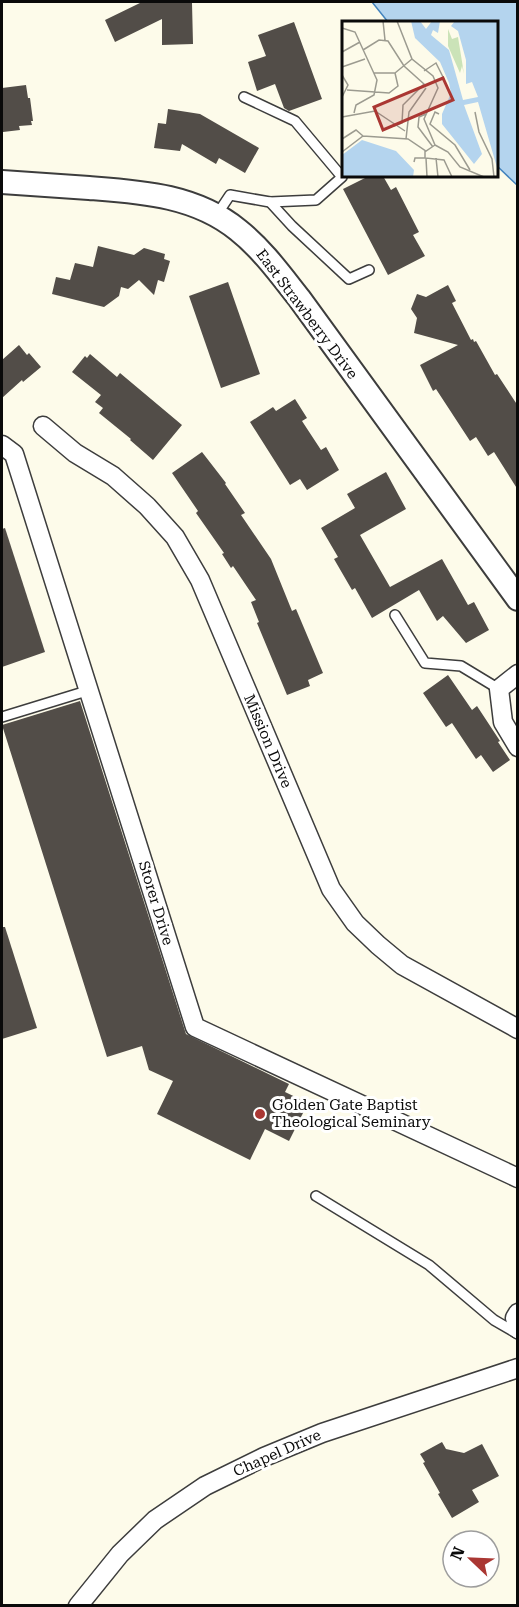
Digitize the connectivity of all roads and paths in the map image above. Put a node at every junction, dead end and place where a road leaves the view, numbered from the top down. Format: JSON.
{"nodes":[{"id":1,"x":244,"y":97,"type":"dead end"},
{"id":2,"x":2,"y":182,"type":"edge"},
{"id":3,"x":270,"y":202,"type":"junction"},
{"id":4,"x":216,"y":216,"type":"junction"},
{"id":5,"x":369,"y":270,"type":"dead end"},
{"id":6,"x":44,"y":426,"type":"dead end"},
{"id":7,"x":2,"y":445,"type":"edge"},
{"id":8,"x":518,"y":598,"type":"edge"},
{"id":9,"x":395,"y":615,"type":"dead end"},
{"id":10,"x":518,"y":674,"type":"edge"},
{"id":11,"x":499,"y":689,"type":"junction"},
{"id":12,"x":90,"y":690,"type":"junction"},
{"id":13,"x":2,"y":717,"type":"edge"},
{"id":14,"x":518,"y":747,"type":"edge"},
{"id":15,"x":518,"y":1029,"type":"edge"},
{"id":16,"x":518,"y":1178,"type":"edge"},
{"id":17,"x":316,"y":1196,"type":"dead end"},
{"id":18,"x":518,"y":1313,"type":"edge"},
{"id":19,"x":518,"y":1329,"type":"edge"},
{"id":20,"x":518,"y":1334,"type":"edge"},
{"id":21,"x":518,"y":1368,"type":"edge"},
{"id":22,"x":78,"y":1605,"type":"edge"}],
"edges":[{"from":1,"to":3,"type":"lane"},
{"from":2,"to":4,"type":"street","name":"East Strawberry Drive"},
{"from":3,"to":4,"type":"lane"},
{"from":3,"to":5,"type":"lane"},
{"from":4,"to":8,"type":"street","name":"East Strawberry Drive"},
{"from":6,"to":15,"type":"street","name":"Mission Drive"},
{"from":7,"to":12,"type":"street","name":"Storer Drive"},
{"from":9,"to":11,"type":"lane"},
{"from":10,"to":11,"type":"street"},
{"from":11,"to":14,"type":"street"},
{"from":12,"to":13,"type":"lane"},
{"from":12,"to":16,"type":"street","name":"Storer Drive"},
{"from":17,"to":20,"type":"lane"},
{"from":18,"to":19,"type":"street"},
{"from":21,"to":22,"type":"street","name":"Chapel Drive"}]}
